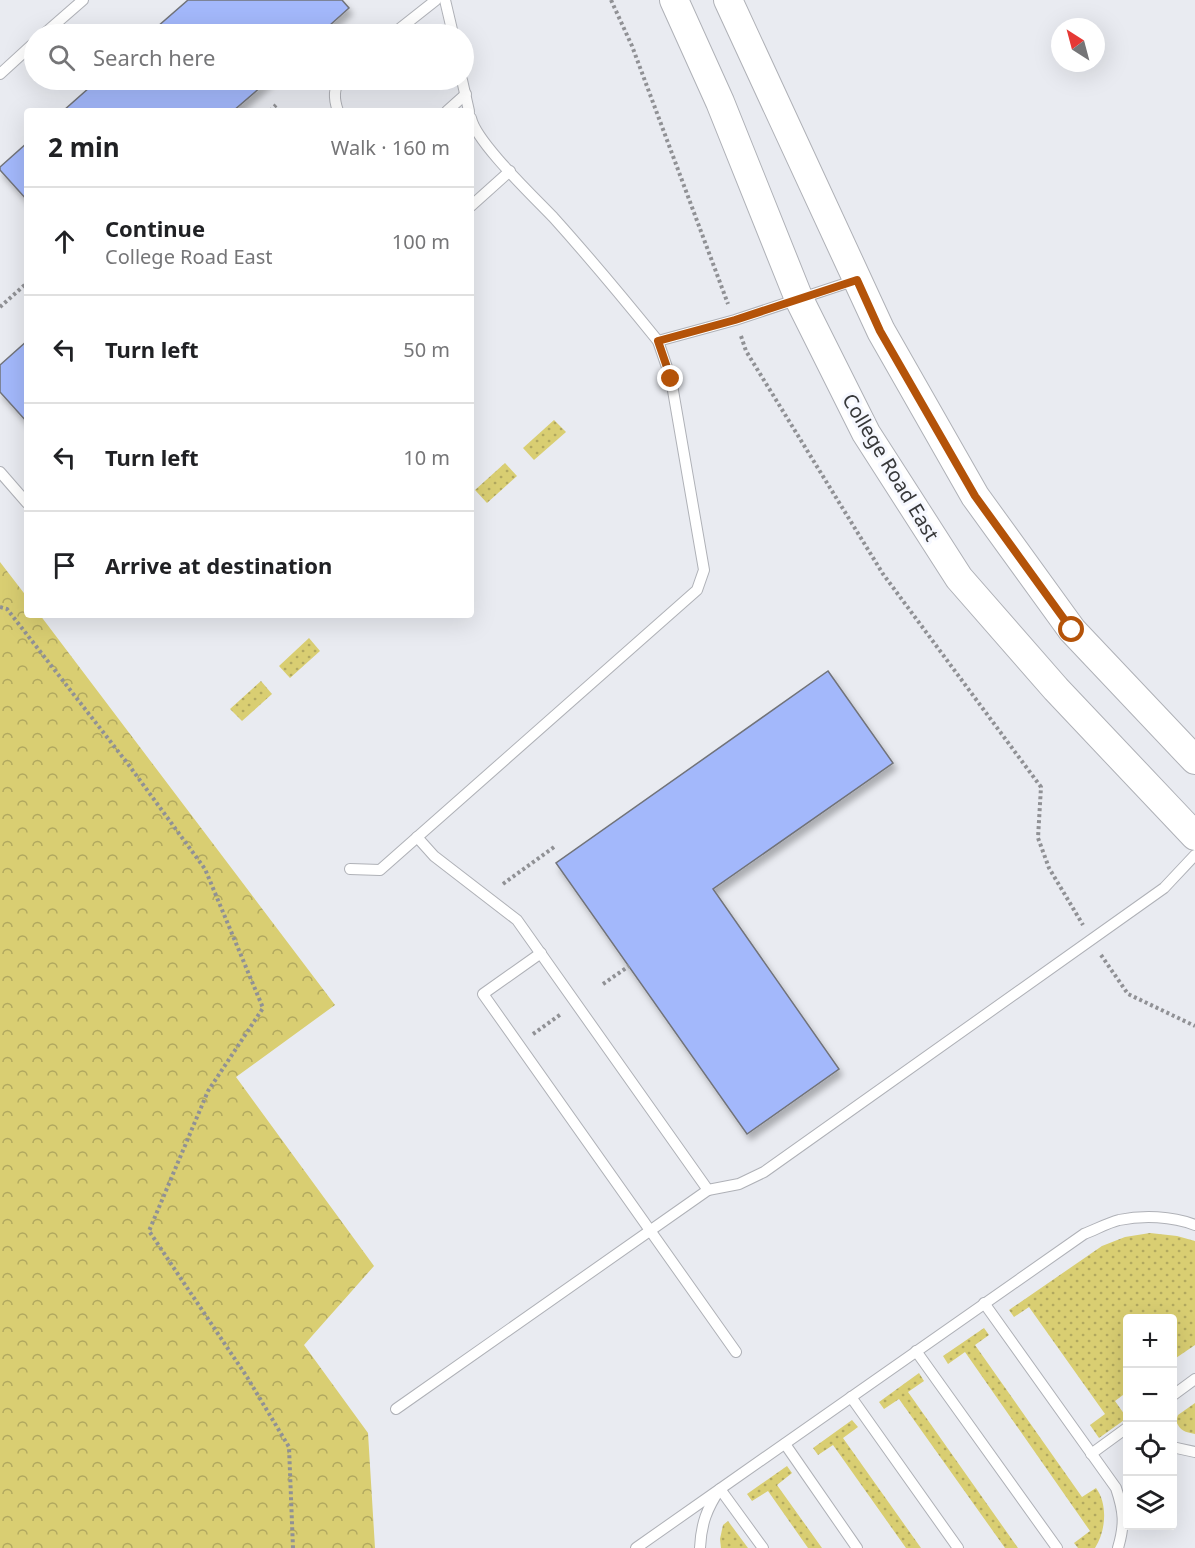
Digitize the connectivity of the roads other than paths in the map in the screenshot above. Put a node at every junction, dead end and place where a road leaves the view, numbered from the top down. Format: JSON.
{"nodes":[{"id":1,"x":83,"y":0,"type":"edge"},
{"id":2,"x":436,"y":0,"type":"edge"},
{"id":3,"x":445,"y":0,"type":"edge"},
{"id":4,"x":674,"y":0,"type":"edge"},
{"id":5,"x":728,"y":0,"type":"edge"},
{"id":6,"x":55,"y":24,"type":"edge"},
{"id":7,"x":406,"y":24,"type":"edge"},
{"id":8,"x":451,"y":24,"type":"edge"},
{"id":9,"x":24,"y":52,"type":"edge"},
{"id":10,"x":0,"y":74,"type":"edge"},
{"id":11,"x":335,"y":90,"type":"edge"},
{"id":12,"x":465,"y":90,"type":"edge"},
{"id":13,"x":466,"y":94,"type":"junction"},
{"id":14,"x":337,"y":108,"type":"edge"},
{"id":15,"x":450,"y":108,"type":"edge"},
{"id":16,"x":468,"y":108,"type":"edge"},
{"id":17,"x":474,"y":129,"type":"edge"},
{"id":18,"x":510,"y":171,"type":"junction"},
{"id":19,"x":474,"y":203,"type":"edge"},
{"id":20,"x":857,"y":280,"type":"junction"},
{"id":21,"x":800,"y":299,"type":"junction"},
{"id":22,"x":658,"y":341,"type":"junction"},
{"id":23,"x":0,"y":472,"type":"edge"},
{"id":24,"x":24,"y":500,"type":"edge"},
{"id":25,"x":1195,"y":760,"type":"edge"},
{"id":26,"x":1195,"y":836,"type":"edge"},
{"id":27,"x":417,"y":837,"type":"junction"},
{"id":28,"x":1195,"y":855,"type":"edge"},
{"id":29,"x":350,"y":869,"type":"dead end"},
{"id":30,"x":541,"y":953,"type":"junction"},
{"id":31,"x":708,"y":1190,"type":"junction"},
{"id":32,"x":1195,"y":1225,"type":"edge"},
{"id":33,"x":650,"y":1230,"type":"junction"},
{"id":34,"x":984,"y":1304,"type":"junction"},
{"id":35,"x":916,"y":1351,"type":"junction"},
{"id":36,"x":736,"y":1352,"type":"dead end"},
{"id":37,"x":1195,"y":1379,"type":"edge"},
{"id":38,"x":1177,"y":1392,"type":"edge"},
{"id":39,"x":851,"y":1397,"type":"junction"},
{"id":40,"x":396,"y":1409,"type":"dead end"},
{"id":41,"x":1123,"y":1431,"type":"edge"},
{"id":42,"x":784,"y":1444,"type":"junction"},
{"id":43,"x":1177,"y":1448,"type":"edge"},
{"id":44,"x":1195,"y":1452,"type":"edge"},
{"id":45,"x":1091,"y":1454,"type":"junction"},
{"id":46,"x":720,"y":1489,"type":"junction"},
{"id":47,"x":636,"y":1548,"type":"edge"},
{"id":48,"x":700,"y":1548,"type":"edge"},
{"id":49,"x":762,"y":1548,"type":"edge"},
{"id":50,"x":858,"y":1548,"type":"edge"},
{"id":51,"x":958,"y":1548,"type":"edge"},
{"id":52,"x":1056,"y":1548,"type":"edge"},
{"id":53,"x":1118,"y":1548,"type":"edge"}],
"edges":[{"from":1,"to":6,"type":"lane"},
{"from":2,"to":7,"type":"lane"},
{"from":3,"to":8,"type":"lane"},
{"from":4,"to":21,"type":"street","name":"College Road East"},
{"from":5,"to":20,"type":"street"},
{"from":9,"to":10,"type":"lane"},
{"from":11,"to":14,"type":"lane"},
{"from":12,"to":13,"type":"lane"},
{"from":13,"to":15,"type":"lane"},
{"from":13,"to":16,"type":"lane"},
{"from":17,"to":18,"type":"lane"},
{"from":18,"to":19,"type":"lane"},
{"from":18,"to":22,"type":"lane"},
{"from":20,"to":21,"type":"lane"},
{"from":20,"to":25,"type":"street"},
{"from":21,"to":22,"type":"lane"},
{"from":21,"to":26,"type":"street","name":"College Road East"},
{"from":22,"to":27,"type":"lane"},
{"from":23,"to":24,"type":"lane"},
{"from":27,"to":29,"type":"lane"},
{"from":27,"to":30,"type":"lane"},
{"from":28,"to":31,"type":"lane"},
{"from":30,"to":31,"type":"lane"},
{"from":30,"to":33,"type":"lane"},
{"from":31,"to":33,"type":"lane"},
{"from":32,"to":34,"type":"lane"},
{"from":33,"to":36,"type":"lane"},
{"from":33,"to":40,"type":"lane"},
{"from":34,"to":35,"type":"lane"},
{"from":34,"to":45,"type":"lane"},
{"from":35,"to":39,"type":"lane"},
{"from":35,"to":52,"type":"lane"},
{"from":37,"to":38,"type":"lane"},
{"from":39,"to":42,"type":"lane"},
{"from":39,"to":51,"type":"lane"},
{"from":41,"to":45,"type":"lane"},
{"from":42,"to":46,"type":"lane"},
{"from":42,"to":50,"type":"lane"},
{"from":43,"to":44,"type":"lane"},
{"from":45,"to":53,"type":"lane"},
{"from":46,"to":47,"type":"lane"},
{"from":46,"to":48,"type":"lane"},
{"from":46,"to":49,"type":"lane"}]}
